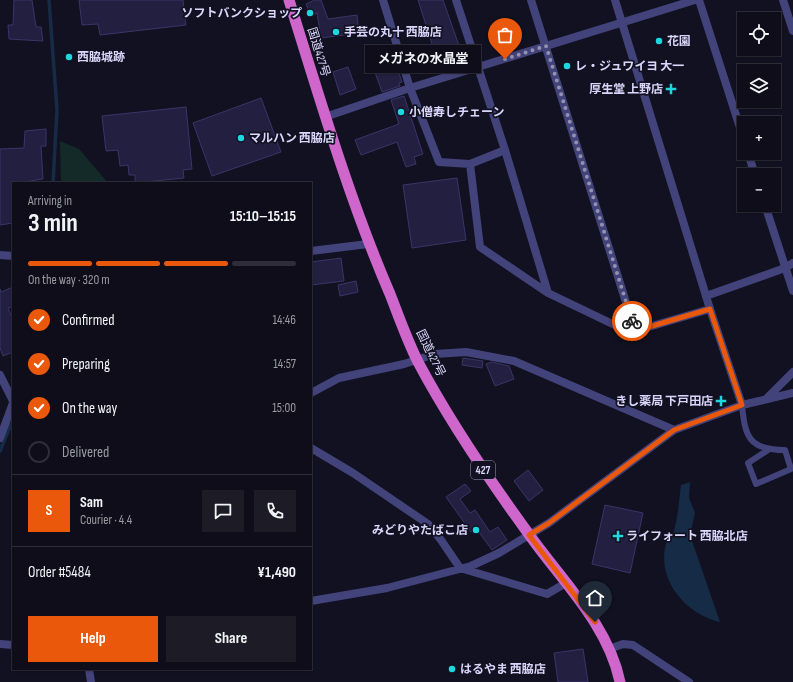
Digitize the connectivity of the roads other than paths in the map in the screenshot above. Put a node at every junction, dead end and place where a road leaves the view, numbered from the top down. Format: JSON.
{"nodes":[{"id":1,"x":289,"y":0,"type":"edge"},
{"id":2,"x":383,"y":0,"type":"edge"},
{"id":3,"x":456,"y":0,"type":"edge"},
{"id":4,"x":531,"y":0,"type":"edge"},
{"id":5,"x":616,"y":0,"type":"edge"},
{"id":6,"x":694,"y":0,"type":"edge"},
{"id":7,"x":699,"y":0,"type":"edge"},
{"id":8,"x":783,"y":0,"type":"edge"},
{"id":9,"x":622,"y":22,"type":"junction"},
{"id":10,"x":793,"y":31,"type":"edge"},
{"id":11,"x":546,"y":46,"type":"junction"},
{"id":12,"x":477,"y":68,"type":"junction"},
{"id":13,"x":410,"y":88,"type":"junction"},
{"id":14,"x":325,"y":117,"type":"junction"},
{"id":15,"x":737,"y":118,"type":"edge"},
{"id":16,"x":505,"y":150,"type":"junction"},
{"id":17,"x":470,"y":164,"type":"junction"},
{"id":18,"x":767,"y":212,"type":"edge"},
{"id":19,"x":368,"y":244,"type":"junction"},
{"id":20,"x":312,"y":251,"type":"edge"},
{"id":21,"x":0,"y":255,"type":"edge"},
{"id":22,"x":12,"y":256,"type":"edge"},
{"id":23,"x":793,"y":263,"type":"edge"},
{"id":24,"x":785,"y":268,"type":"junction"},
{"id":25,"x":793,"y":291,"type":"edge"},
{"id":26,"x":548,"y":293,"type":"junction"},
{"id":27,"x":706,"y":296,"type":"junction"},
{"id":28,"x":710,"y":309,"type":"junction"},
{"id":29,"x":635,"y":331,"type":"junction"},
{"id":30,"x":417,"y":360,"type":"junction"},
{"id":31,"x":793,"y":372,"type":"edge"},
{"id":32,"x":0,"y":374,"type":"edge"},
{"id":33,"x":312,"y":392,"type":"edge"},
{"id":34,"x":793,"y":393,"type":"edge"},
{"id":35,"x":767,"y":398,"type":"junction"},
{"id":36,"x":12,"y":400,"type":"edge"},
{"id":37,"x":12,"y":405,"type":"edge"},
{"id":38,"x":742,"y":405,"type":"junction"},
{"id":39,"x":674,"y":430,"type":"junction"},
{"id":40,"x":0,"y":438,"type":"edge"},
{"id":41,"x":312,"y":449,"type":"edge"},
{"id":42,"x":768,"y":450,"type":"junction"},
{"id":43,"x":529,"y":535,"type":"junction"},
{"id":44,"x":460,"y":568,"type":"junction"},
{"id":45,"x":566,"y":583,"type":"junction"},
{"id":46,"x":312,"y":601,"type":"edge"},
{"id":47,"x":0,"y":644,"type":"edge"},
{"id":48,"x":12,"y":645,"type":"edge"},
{"id":49,"x":609,"y":649,"type":"junction"},
{"id":50,"x":89,"y":670,"type":"edge"},
{"id":51,"x":91,"y":682,"type":"edge"},
{"id":52,"x":620,"y":682,"type":"edge"},
{"id":53,"x":690,"y":682,"type":"edge"}],
"edges":[{"from":1,"to":14,"type":"highway","name":"国道427号","number":"427"},
{"from":2,"to":13,"type":"street"},
{"from":3,"to":12,"type":"street"},
{"from":4,"to":11,"type":"street"},
{"from":5,"to":9,"type":"street"},
{"from":6,"to":9,"type":"street"},
{"from":7,"to":15,"type":"street"},
{"from":8,"to":10,"type":"street"},
{"from":9,"to":11,"type":"street"},
{"from":9,"to":27,"type":"street"},
{"from":11,"to":12,"type":"street"},
{"from":11,"to":29,"type":"street"},
{"from":12,"to":13,"type":"street"},
{"from":12,"to":16,"type":"street"},
{"from":13,"to":14,"type":"street"},
{"from":13,"to":17,"type":"street"},
{"from":14,"to":19,"type":"highway","name":"国道427号","number":"427"},
{"from":16,"to":17,"type":"street"},
{"from":16,"to":26,"type":"street"},
{"from":17,"to":26,"type":"street"},
{"from":18,"to":24,"type":"street"},
{"from":19,"to":20,"type":"street"},
{"from":19,"to":30,"type":"highway","name":"国道427号","number":"427"},
{"from":21,"to":22,"type":"street"},
{"from":23,"to":24,"type":"street"},
{"from":24,"to":25,"type":"street"},
{"from":24,"to":27,"type":"street"},
{"from":26,"to":29,"type":"street"},
{"from":27,"to":28,"type":"street"},
{"from":28,"to":29,"type":"street"},
{"from":28,"to":38,"type":"street"},
{"from":30,"to":33,"type":"street"},
{"from":30,"to":39,"type":"street"},
{"from":30,"to":43,"type":"highway","name":"国道427号","number":"427"},
{"from":31,"to":35,"type":"street"},
{"from":32,"to":36,"type":"street"},
{"from":34,"to":35,"type":"street"},
{"from":35,"to":38,"type":"street"},
{"from":37,"to":40,"type":"street"},
{"from":38,"to":39,"type":"street"},
{"from":38,"to":42,"type":"lane"},
{"from":39,"to":43,"type":"street"},
{"from":41,"to":44,"type":"street"},
{"from":42,"to":42,"type":"lane"},
{"from":43,"to":44,"type":"street"},
{"from":43,"to":45,"type":"highway","name":"国道427号","number":"427"},
{"from":44,"to":45,"type":"street"},
{"from":44,"to":46,"type":"street"},
{"from":45,"to":49,"type":"highway","name":"国道427号","number":"427"},
{"from":47,"to":48,"type":"street"},
{"from":49,"to":52,"type":"highway","name":"国道427号","number":"427"},
{"from":49,"to":53,"type":"street"},
{"from":50,"to":51,"type":"street"}]}
